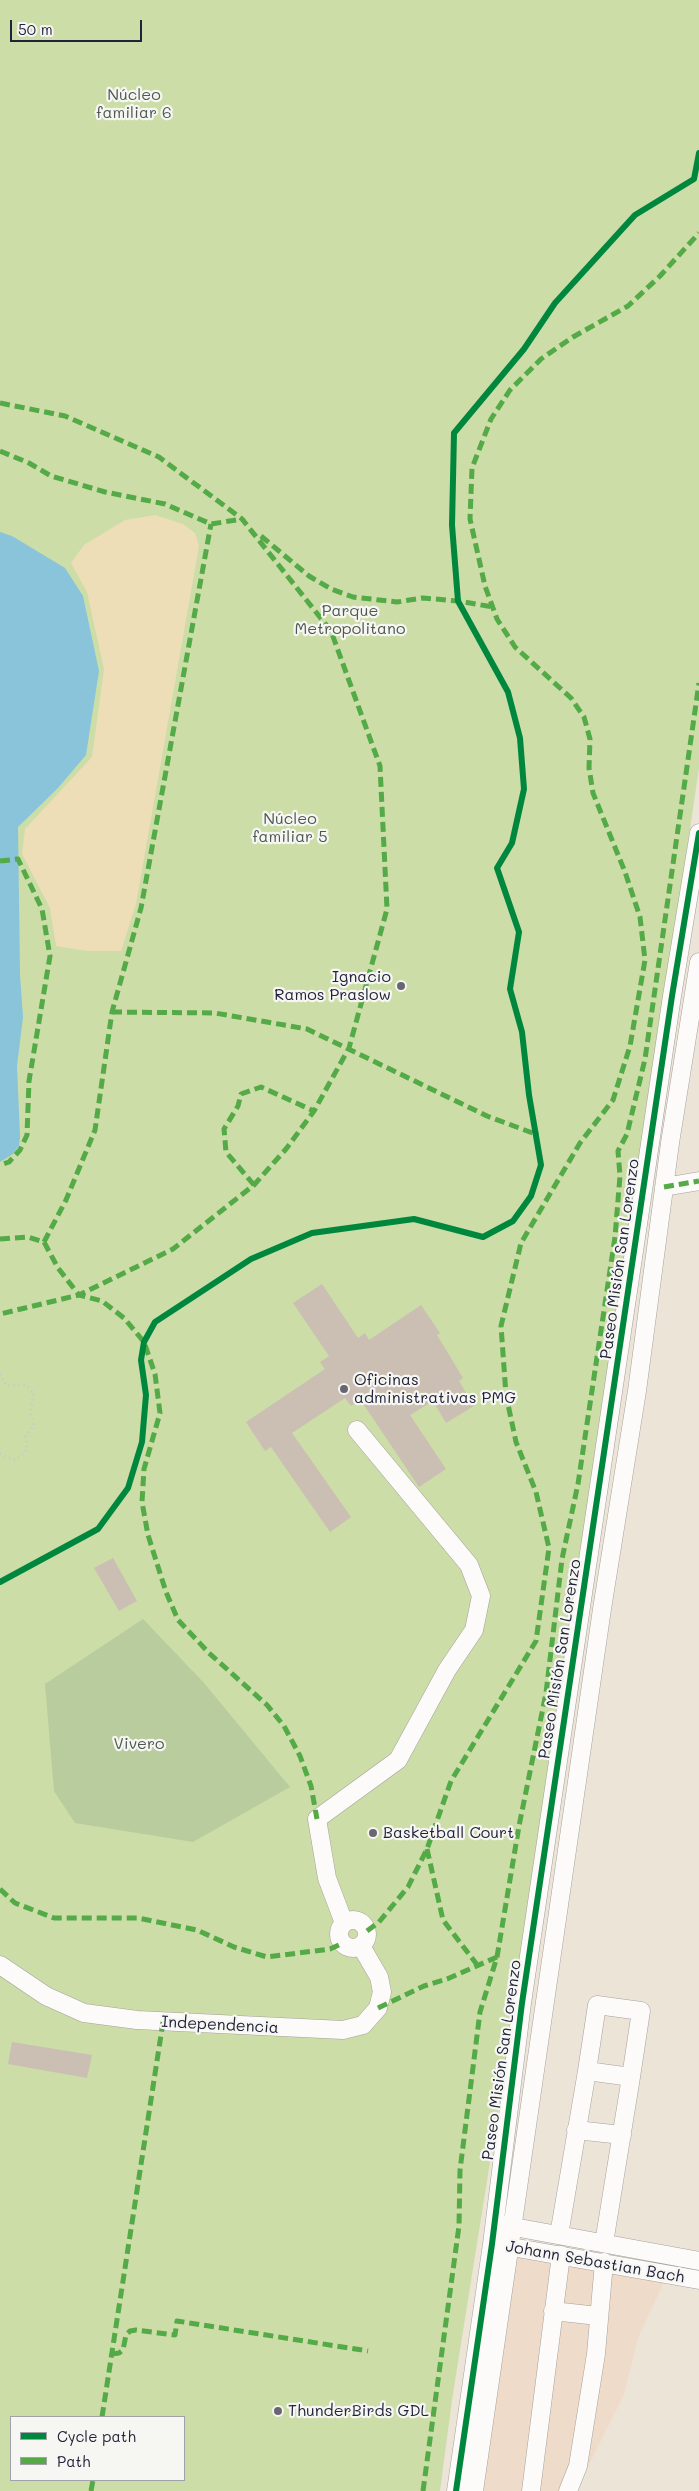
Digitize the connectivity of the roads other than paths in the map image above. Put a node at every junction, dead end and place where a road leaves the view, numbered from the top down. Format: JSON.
{"nodes":[{"id":1,"x":699,"y":833,"type":"edge"},
{"id":2,"x":699,"y":962,"type":"edge"},
{"id":3,"x":699,"y":1181,"type":"edge"},
{"id":4,"x":664,"y":1187,"type":"junction"},
{"id":5,"x":357,"y":1430,"type":"dead end"},
{"id":6,"x":0,"y":1965,"type":"edge"},
{"id":7,"x":586,"y":2071,"type":"junction"},
{"id":8,"x":631,"y":2077,"type":"junction"},
{"id":9,"x":576,"y":2130,"type":"junction"},
{"id":10,"x":622,"y":2135,"type":"junction"},
{"id":11,"x":494,"y":2224,"type":"junction"},
{"id":12,"x":514,"y":2227,"type":"junction"},
{"id":13,"x":559,"y":2235,"type":"junction"},
{"id":14,"x":604,"y":2243,"type":"junction"},
{"id":15,"x":492,"y":2244,"type":"junction"},
{"id":16,"x":511,"y":2247,"type":"junction"},
{"id":17,"x":561,"y":2255,"type":"junction"},
{"id":18,"x":699,"y":2261,"type":"edge"},
{"id":19,"x":604,"y":2262,"type":"junction"},
{"id":20,"x":699,"y":2280,"type":"edge"},
{"id":21,"x":553,"y":2311,"type":"junction"},
{"id":22,"x":598,"y":2316,"type":"junction"},
{"id":23,"x":456,"y":2491,"type":"edge"},
{"id":24,"x":474,"y":2491,"type":"edge"},
{"id":25,"x":531,"y":2491,"type":"edge"},
{"id":26,"x":568,"y":2491,"type":"edge"}],
"edges":[{"from":1,"to":11,"type":"street","name":"Paseo Misión San Lorenzo"},
{"from":2,"to":4,"type":"street","name":"Paseo Misión San Lorenzo"},
{"from":3,"to":4,"type":"street"},
{"from":4,"to":12,"type":"street","name":"Paseo Misión San Lorenzo"},
{"from":5,"to":6,"type":"street","name":"Independencia"},
{"from":7,"to":8,"type":"street"},
{"from":7,"to":8,"type":"street"},
{"from":7,"to":9,"type":"street"},
{"from":8,"to":10,"type":"street"},
{"from":9,"to":10,"type":"street"},
{"from":9,"to":13,"type":"street"},
{"from":10,"to":14,"type":"street"},
{"from":11,"to":12,"type":"street","name":"Johann Sebastian Bach"},
{"from":11,"to":15,"type":"street","name":"Paseo Misión San Lorenzo"},
{"from":12,"to":13,"type":"street","name":"Johann Sebastian Bach"},
{"from":12,"to":16,"type":"street","name":"Paseo Misión San Lorenzo"},
{"from":13,"to":14,"type":"street","name":"Johann Sebastian Bach"},
{"from":14,"to":18,"type":"street","name":"Johann Sebastian Bach"},
{"from":15,"to":16,"type":"street","name":"Johann Sebastian Bach"},
{"from":15,"to":23,"type":"street","name":"Paseo Misión San Lorenzo"},
{"from":16,"to":17,"type":"street","name":"Johann Sebastian Bach"},
{"from":16,"to":24,"type":"street","name":"Paseo Misión San Lorenzo"},
{"from":17,"to":19,"type":"street","name":"Johann Sebastian Bach"},
{"from":17,"to":21,"type":"street"},
{"from":19,"to":20,"type":"street","name":"Johann Sebastian Bach"},
{"from":19,"to":22,"type":"street"},
{"from":21,"to":22,"type":"street"},
{"from":21,"to":25,"type":"street"},
{"from":22,"to":26,"type":"street"}]}
